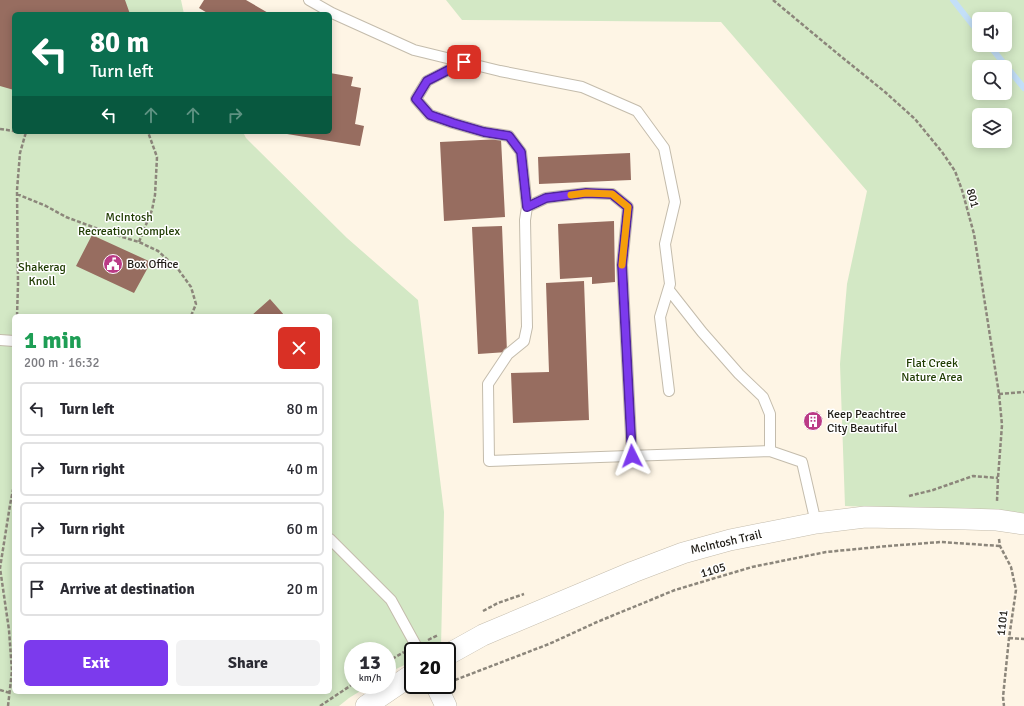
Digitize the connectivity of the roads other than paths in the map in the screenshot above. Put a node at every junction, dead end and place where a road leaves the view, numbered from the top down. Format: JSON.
{"nodes":[{"id":1,"x":309,"y":0,"type":"edge"},
{"id":2,"x":464,"y":62,"type":"junction"},
{"id":3,"x":527,"y":207,"type":"junction"},
{"id":4,"x":669,"y":290,"type":"junction"},
{"id":5,"x":0,"y":340,"type":"edge"},
{"id":6,"x":12,"y":341,"type":"edge"},
{"id":7,"x":669,"y":390,"type":"dead end"},
{"id":8,"x":770,"y":451,"type":"junction"},
{"id":9,"x":632,"y":456,"type":"junction"},
{"id":10,"x":816,"y":523,"type":"junction"},
{"id":11,"x":1024,"y":524,"type":"edge"},
{"id":12,"x":332,"y":541,"type":"edge"},
{"id":13,"x":414,"y":642,"type":"edge"},
{"id":14,"x":456,"y":650,"type":"edge"},
{"id":15,"x":404,"y":680,"type":"edge"},
{"id":16,"x":445,"y":694,"type":"edge"},
{"id":17,"x":366,"y":706,"type":"edge"},
{"id":18,"x":446,"y":706,"type":"edge"}],
"edges":[{"from":1,"to":2,"type":"lane"},
{"from":2,"to":3,"type":"lane"},
{"from":2,"to":4,"type":"lane"},
{"from":3,"to":9,"type":"lane"},
{"from":3,"to":9,"type":"lane"},
{"from":4,"to":7,"type":"lane"},
{"from":4,"to":8,"type":"lane"},
{"from":5,"to":6,"type":"lane"},
{"from":8,"to":9,"type":"lane"},
{"from":8,"to":10,"type":"lane"},
{"from":10,"to":11,"type":"street","name":"McIntosh Trail"},
{"from":10,"to":14,"type":"street","name":"McIntosh Trail"},
{"from":12,"to":13,"type":"lane"},
{"from":15,"to":17,"type":"street"},
{"from":16,"to":18,"type":"street"}]}
